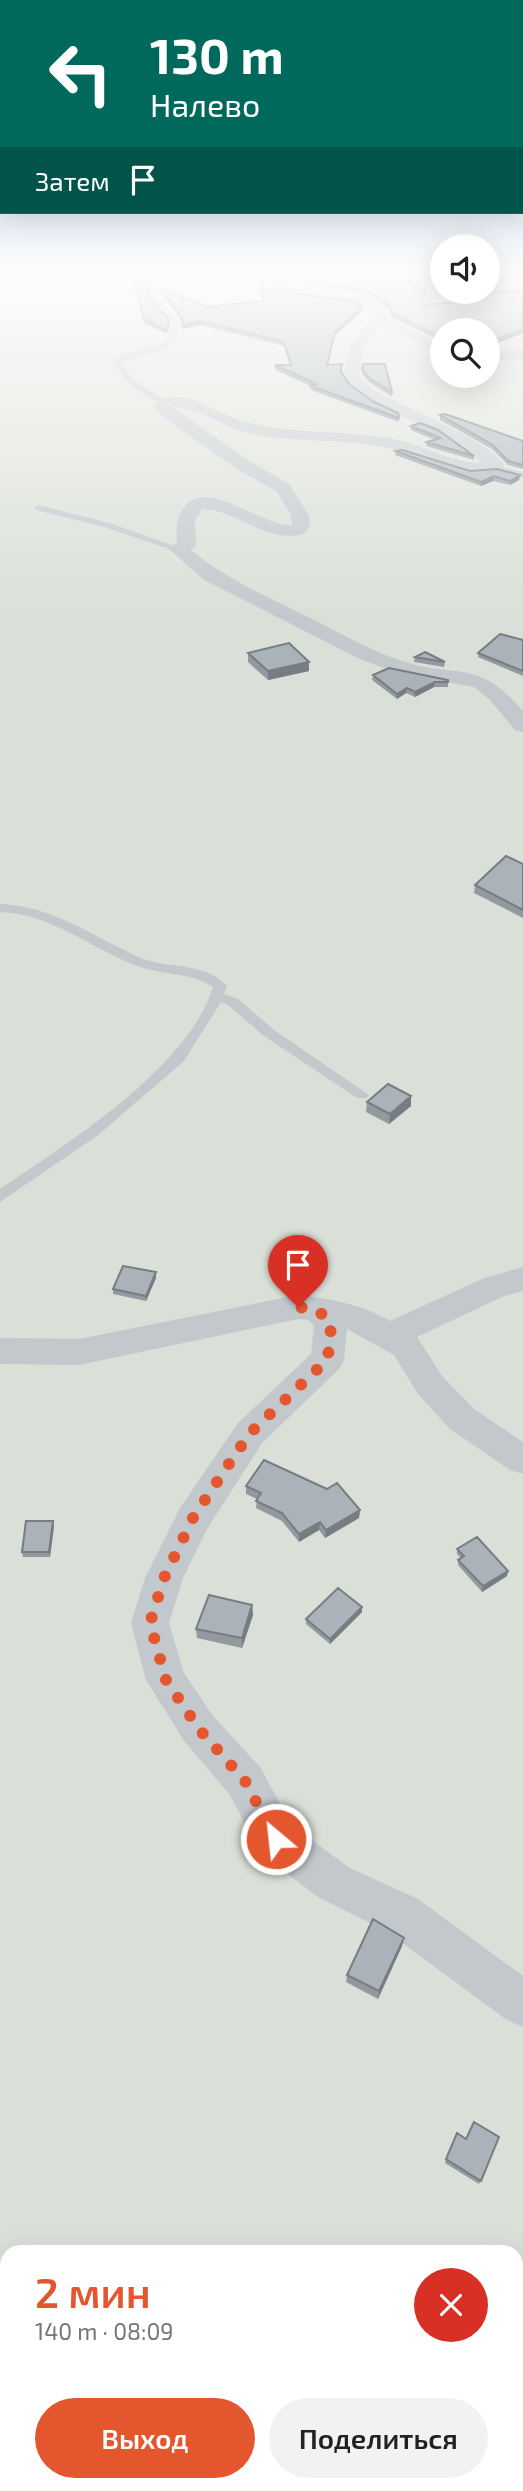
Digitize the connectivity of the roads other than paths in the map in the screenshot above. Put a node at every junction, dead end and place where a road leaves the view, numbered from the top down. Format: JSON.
{"nodes":[{"id":1,"x":137,"y":385,"type":"edge"},
{"id":2,"x":359,"y":385,"type":"edge"},
{"id":3,"x":167,"y":403,"type":"junction"},
{"id":4,"x":492,"y":467,"type":"junction"},
{"id":5,"x":523,"y":475,"type":"edge"},
{"id":6,"x":38,"y":508,"type":"dead end"},
{"id":7,"x":178,"y":548,"type":"junction"},
{"id":8,"x":523,"y":724,"type":"edge"},
{"id":9,"x":0,"y":908,"type":"edge"},
{"id":10,"x":217,"y":996,"type":"junction"},
{"id":11,"x":362,"y":1094,"type":"dead end"},
{"id":12,"x":0,"y":1197,"type":"edge"},
{"id":13,"x":523,"y":1279,"type":"edge"},
{"id":14,"x":316,"y":1309,"type":"junction"},
{"id":15,"x":388,"y":1336,"type":"junction"},
{"id":16,"x":0,"y":1351,"type":"edge"},
{"id":17,"x":523,"y":1460,"type":"edge"},
{"id":18,"x":523,"y":2004,"type":"edge"}],
"edges":[{"from":1,"to":3,"type":"lane"},
{"from":2,"to":4,"type":"street"},
{"from":3,"to":4,"type":"street"},
{"from":3,"to":7,"type":"street"},
{"from":4,"to":5,"type":"lane"},
{"from":6,"to":7,"type":"lane"},
{"from":7,"to":8,"type":"street"},
{"from":9,"to":10,"type":"lane"},
{"from":10,"to":11,"type":"lane"},
{"from":10,"to":12,"type":"lane"},
{"from":13,"to":15,"type":"street"},
{"from":14,"to":15,"type":"street"},
{"from":14,"to":16,"type":"street"},
{"from":14,"to":18,"type":"street"},
{"from":15,"to":17,"type":"street"}]}
